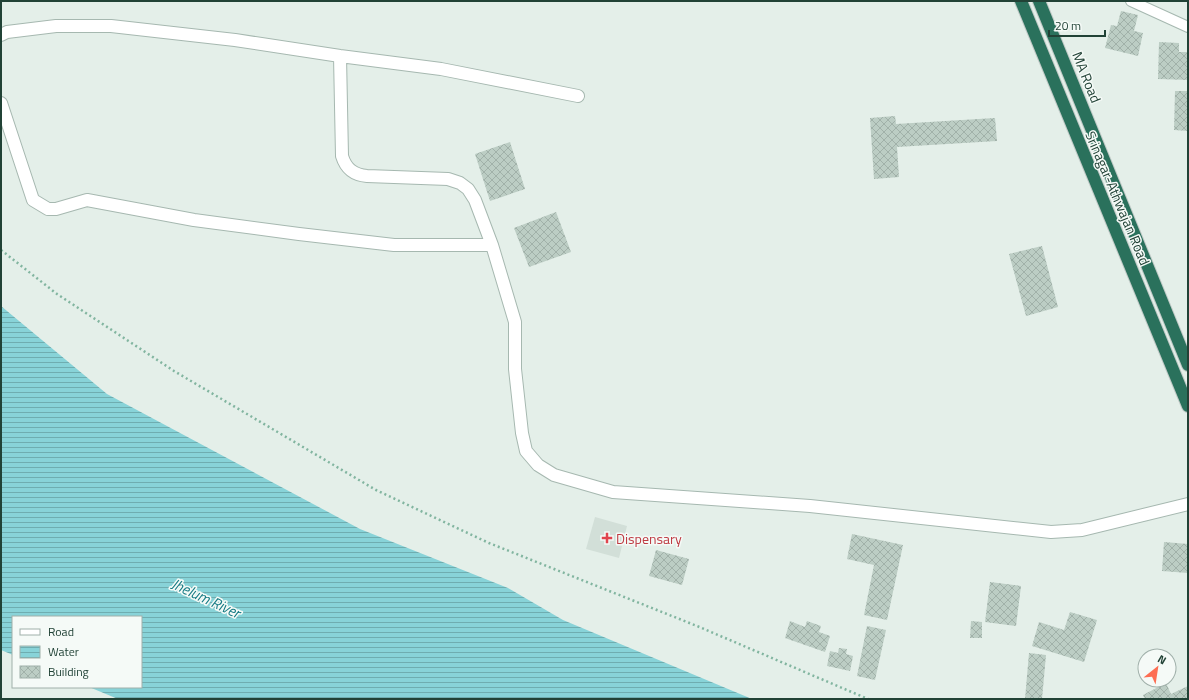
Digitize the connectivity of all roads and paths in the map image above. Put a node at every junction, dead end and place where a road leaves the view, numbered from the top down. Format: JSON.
{"nodes":[{"id":1,"x":1021,"y":1,"type":"edge"},
{"id":2,"x":1039,"y":1,"type":"edge"},
{"id":3,"x":1131,"y":1,"type":"edge"},
{"id":4,"x":1188,"y":27,"type":"edge"},
{"id":5,"x":1,"y":35,"type":"edge"},
{"id":6,"x":340,"y":56,"type":"junction"},
{"id":7,"x":578,"y":96,"type":"dead end"},
{"id":8,"x":1,"y":103,"type":"edge"},
{"id":9,"x":492,"y":245,"type":"junction"},
{"id":10,"x":1,"y":250,"type":"edge"},
{"id":11,"x":1188,"y":365,"type":"edge"},
{"id":12,"x":1188,"y":406,"type":"edge"},
{"id":13,"x":1188,"y":504,"type":"edge"},
{"id":14,"x":868,"y":699,"type":"edge"}],
"edges":[{"from":1,"to":12,"type":"highway","name":"Srinagar-Athwajan Road"},
{"from":2,"to":11,"type":"highway","name":"MA Road"},
{"from":3,"to":4,"type":"lane"},
{"from":5,"to":6,"type":"street"},
{"from":6,"to":7,"type":"street"},
{"from":6,"to":9,"type":"street"},
{"from":8,"to":9,"type":"street"},
{"from":9,"to":13,"type":"street"},
{"from":10,"to":14,"type":"path"}]}
